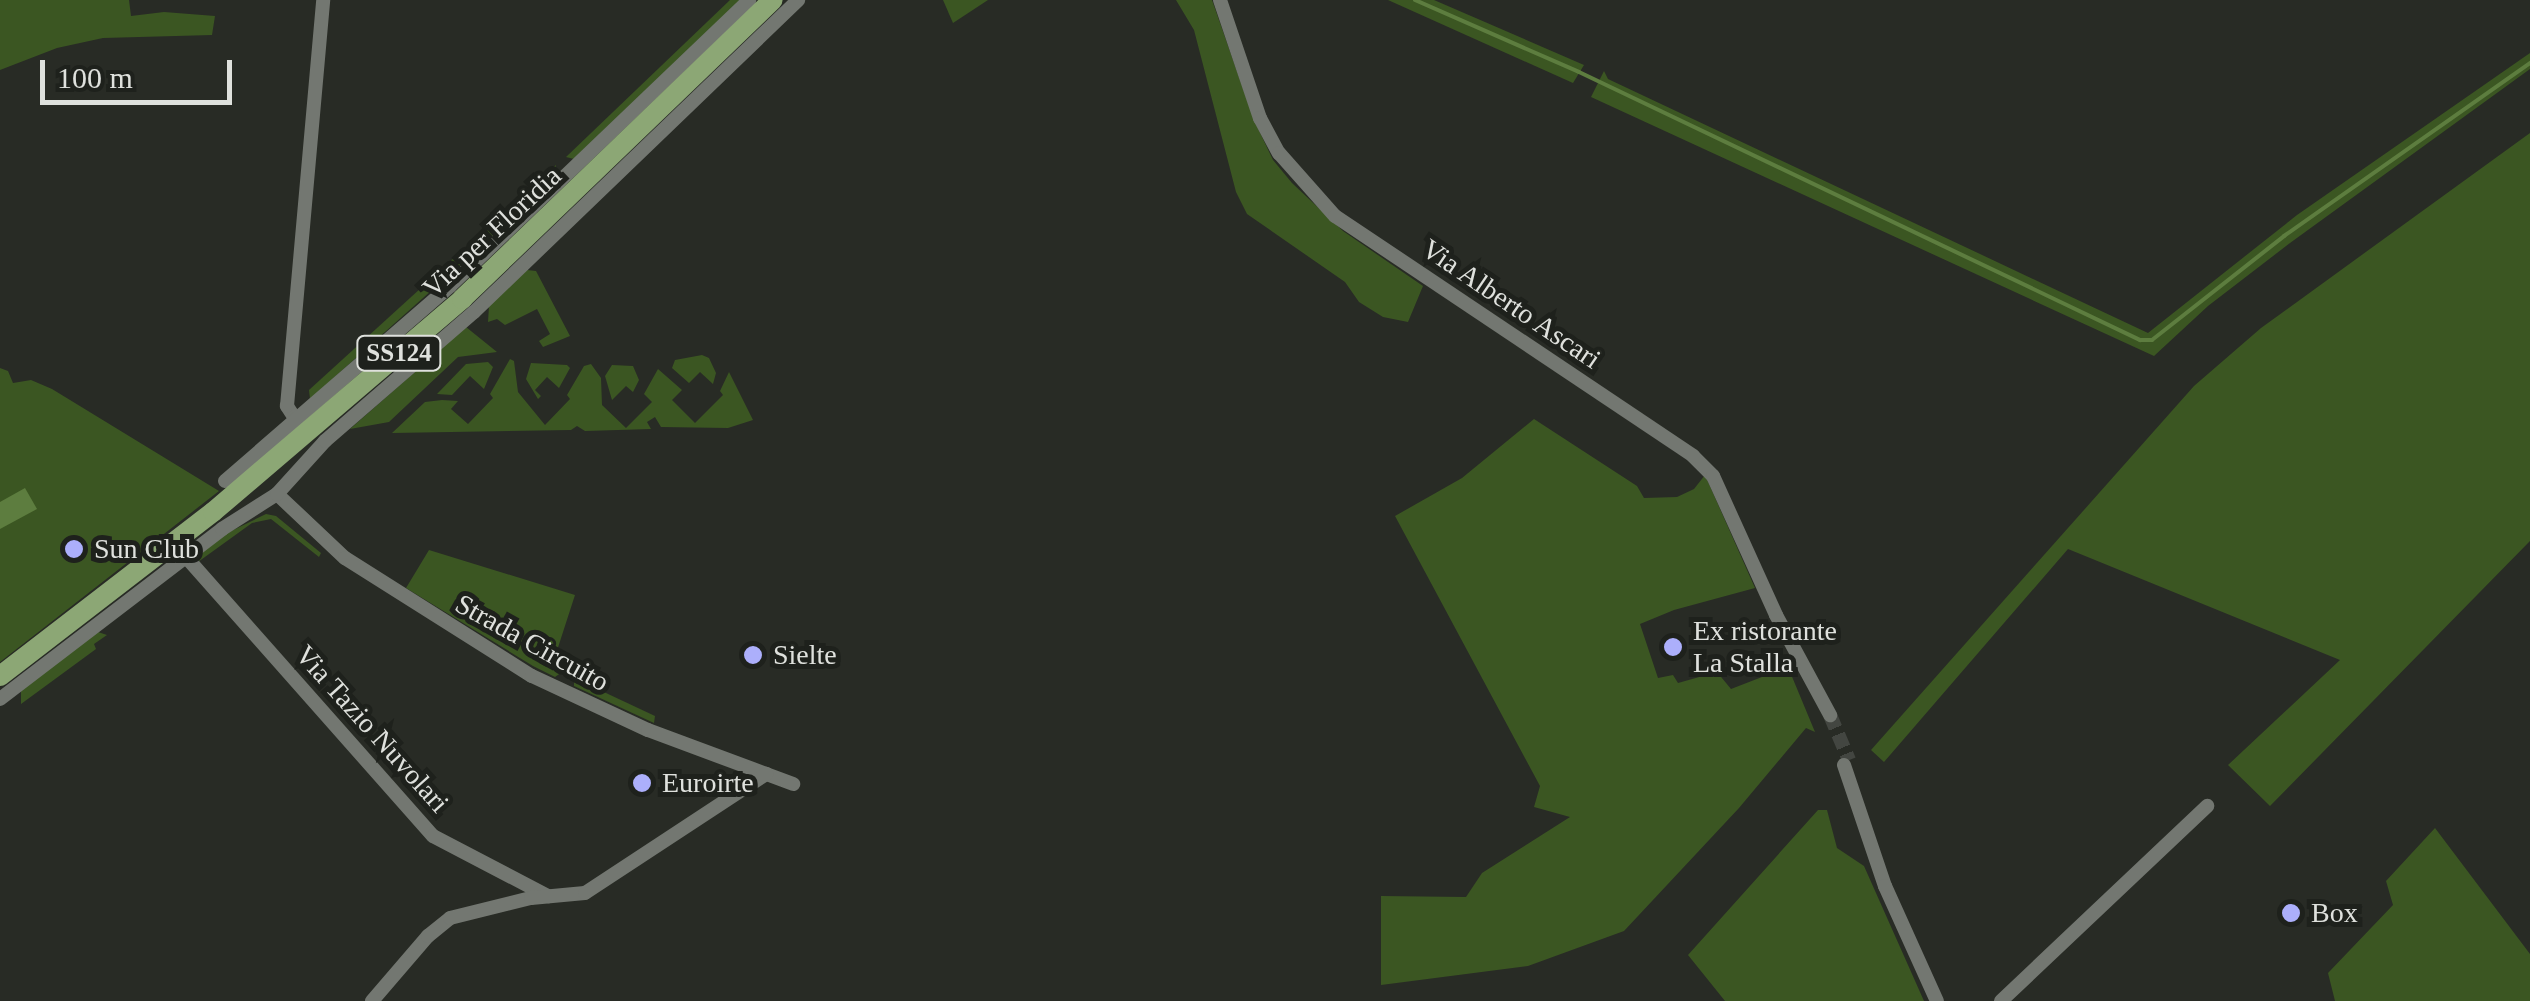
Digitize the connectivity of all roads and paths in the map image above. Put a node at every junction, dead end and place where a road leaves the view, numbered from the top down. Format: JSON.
{"nodes":[{"id":1,"x":322,"y":0,"type":"edge"},
{"id":2,"x":749,"y":0,"type":"edge"},
{"id":3,"x":773,"y":0,"type":"edge"},
{"id":4,"x":798,"y":0,"type":"edge"},
{"id":5,"x":1220,"y":0,"type":"edge"},
{"id":6,"x":296,"y":420,"type":"junction"},
{"id":7,"x":224,"y":481,"type":"dead end"},
{"id":8,"x":278,"y":494,"type":"junction"},
{"id":9,"x":187,"y":558,"type":"junction"},
{"id":10,"x":0,"y":676,"type":"edge"},
{"id":11,"x":0,"y":698,"type":"edge"},
{"id":12,"x":1827,"y":718,"type":"tunnel mouth"},
{"id":13,"x":1846,"y":762,"type":"tunnel mouth"},
{"id":14,"x":766,"y":774,"type":"junction"},
{"id":15,"x":793,"y":784,"type":"dead end"},
{"id":16,"x":2207,"y":806,"type":"dead end"},
{"id":17,"x":548,"y":896,"type":"junction"},
{"id":18,"x":372,"y":1001,"type":"edge"},
{"id":19,"x":1937,"y":1001,"type":"edge"},
{"id":20,"x":2001,"y":1001,"type":"edge"}],
"edges":[{"from":1,"to":6,"type":"street"},
{"from":2,"to":6,"type":"street"},
{"from":3,"to":10,"type":"main road","name":"Via per Floridia","number":"SS124"},
{"from":4,"to":8,"type":"street"},
{"from":5,"to":12,"type":"street","name":"Via Alberto Ascari"},
{"from":6,"to":7,"type":"street"},
{"from":8,"to":9,"type":"street"},
{"from":8,"to":14,"type":"street","name":"Strada Circuito"},
{"from":9,"to":11,"type":"street"},
{"from":9,"to":17,"type":"street","name":"Via Tazio Nuvolari"},
{"from":13,"to":19,"type":"street"},
{"from":14,"to":15,"type":"street","name":"Strada Circuito"},
{"from":14,"to":17,"type":"street"},
{"from":16,"to":20,"type":"street"},
{"from":17,"to":18,"type":"street"}]}
